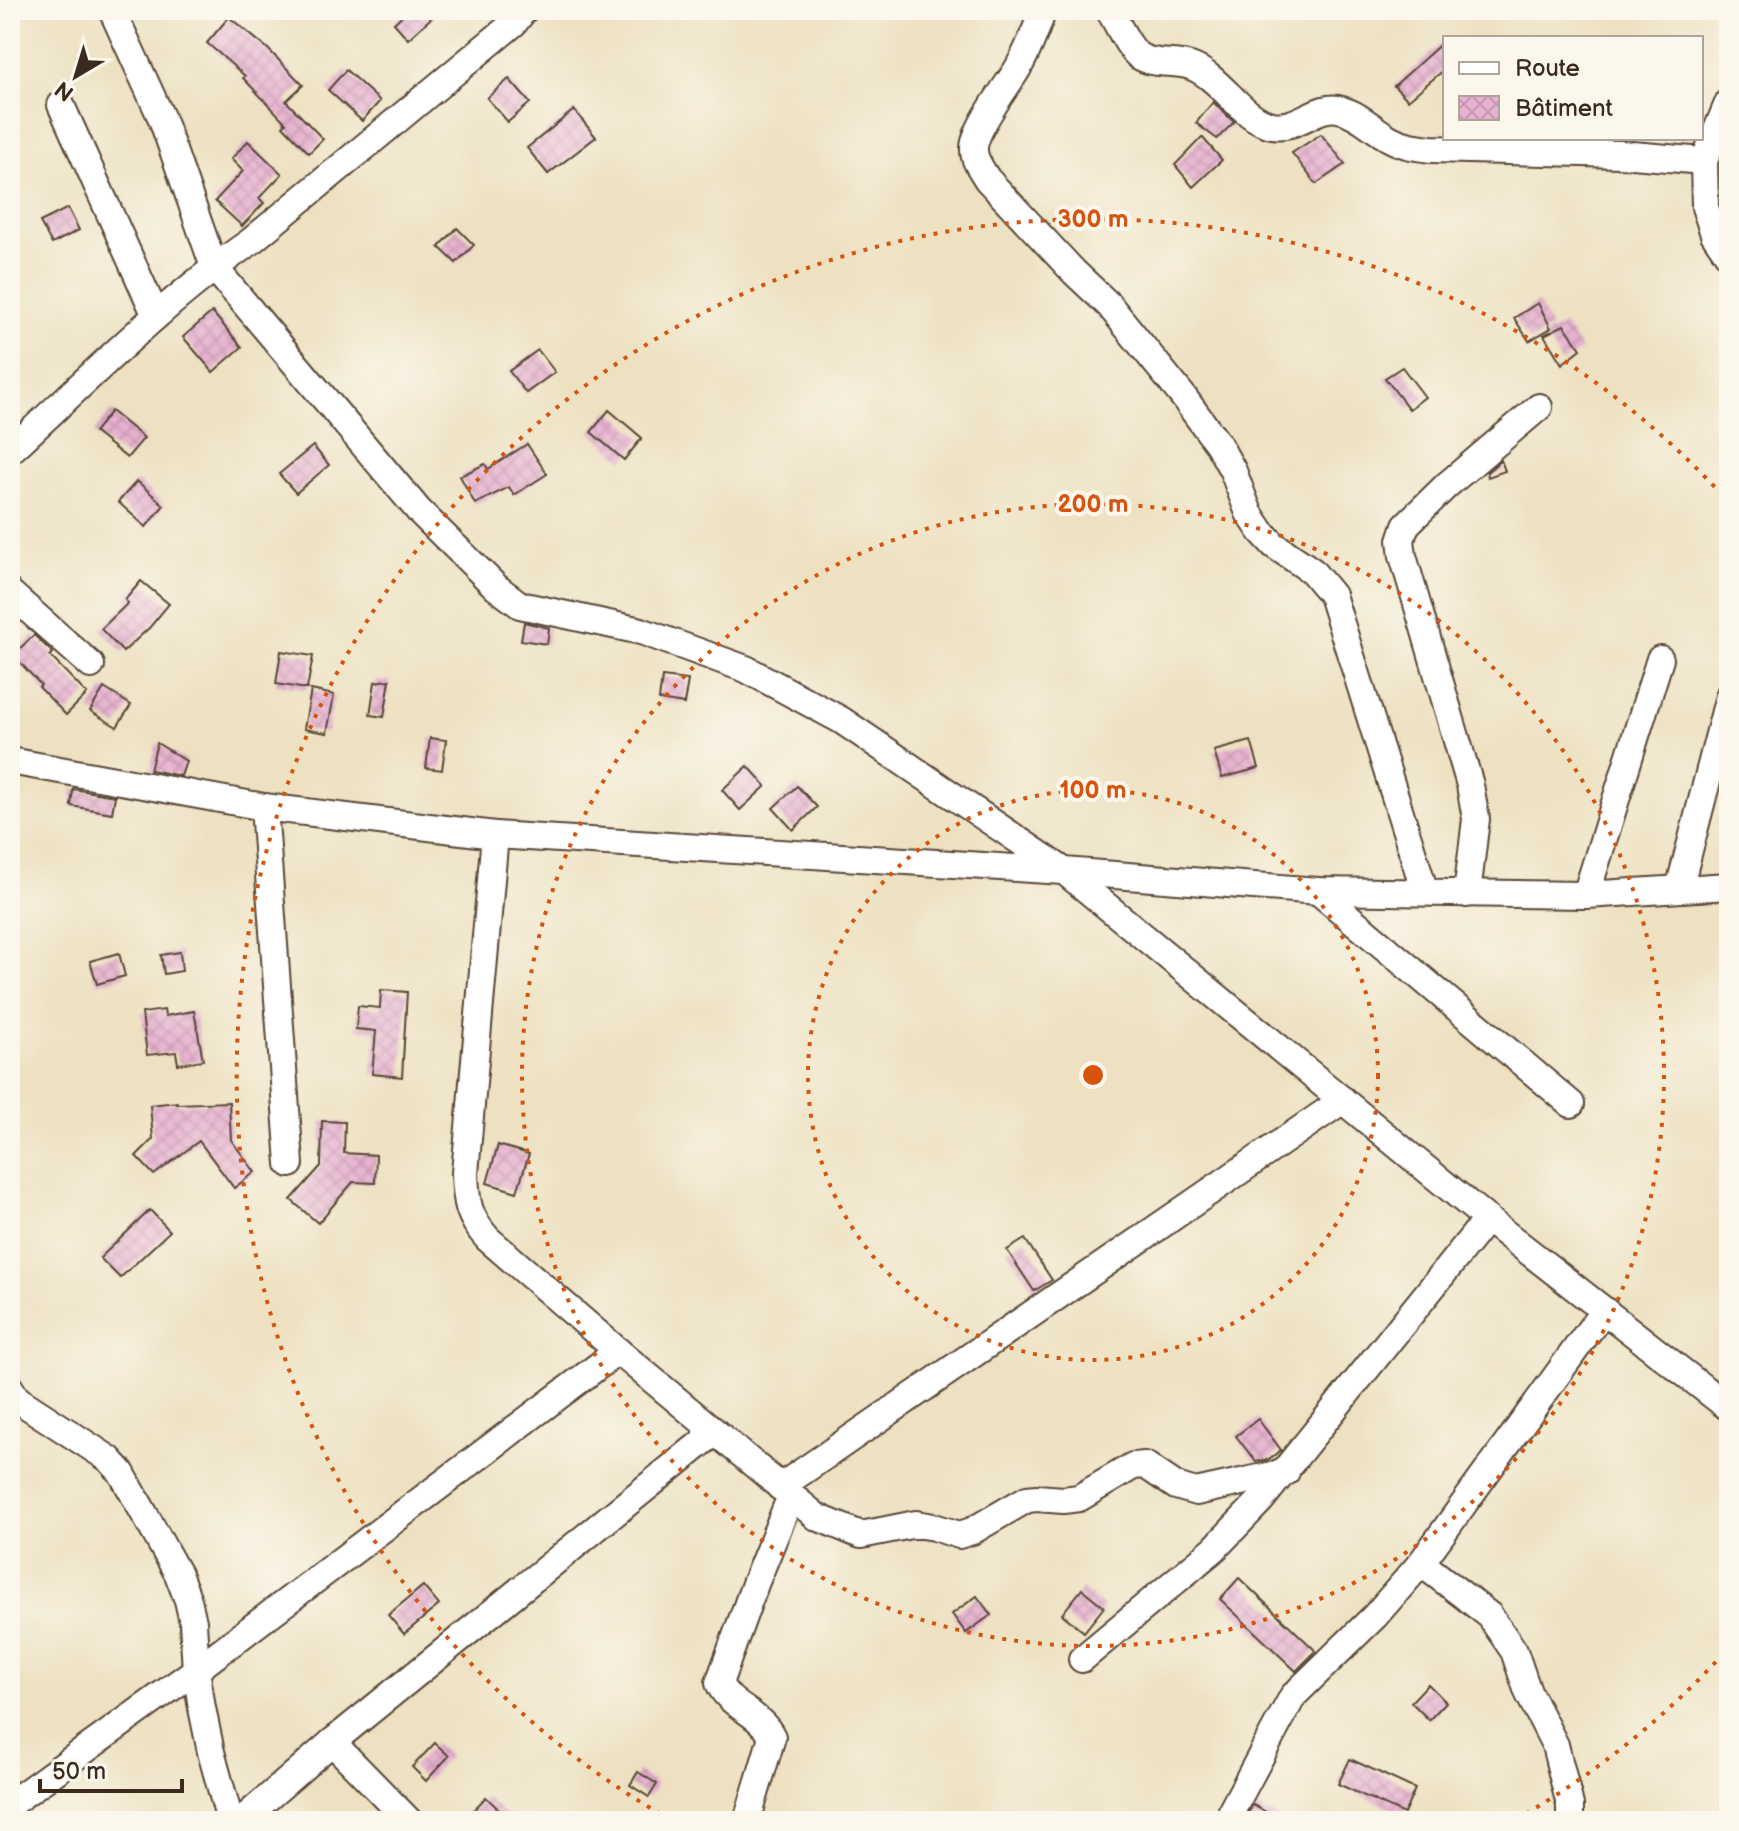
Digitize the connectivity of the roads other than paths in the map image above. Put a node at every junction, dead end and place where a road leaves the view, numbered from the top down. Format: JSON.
{"nodes":[{"id":1,"x":112,"y":10,"type":"edge"},
{"id":2,"x":1043,"y":10,"type":"edge"},
{"id":3,"x":1109,"y":10,"type":"edge"},
{"id":4,"x":513,"y":14,"type":"edge"},
{"id":5,"x":1729,"y":101,"type":"edge"},
{"id":6,"x":61,"y":105,"type":"dead end"},
{"id":7,"x":1704,"y":161,"type":"junction"},
{"id":8,"x":1729,"y":256,"type":"edge"},
{"id":9,"x":214,"y":267,"type":"junction"},
{"id":10,"x":156,"y":316,"type":"junction"},
{"id":11,"x":1539,"y":407,"type":"dead end"},
{"id":12,"x":10,"y":451,"type":"edge"},
{"id":13,"x":10,"y":593,"type":"edge"},
{"id":14,"x":1660,"y":659,"type":"dead end"},
{"id":15,"x":91,"y":665,"type":"dead end"},
{"id":16,"x":1729,"y":696,"type":"edge"},
{"id":17,"x":10,"y":761,"type":"edge"},
{"id":18,"x":264,"y":807,"type":"junction"},
{"id":19,"x":495,"y":835,"type":"junction"},
{"id":20,"x":1064,"y":871,"type":"junction"},
{"id":21,"x":1729,"y":886,"type":"edge"},
{"id":22,"x":1679,"y":889,"type":"junction"},
{"id":23,"x":1318,"y":891,"type":"junction"},
{"id":24,"x":1425,"y":892,"type":"junction"},
{"id":25,"x":1467,"y":894,"type":"junction"},
{"id":26,"x":1586,"y":895,"type":"junction"},
{"id":27,"x":1343,"y":1100,"type":"junction"},
{"id":28,"x":1571,"y":1104,"type":"dead end"},
{"id":29,"x":290,"y":1164,"type":"dead end"},
{"id":30,"x":1487,"y":1219,"type":"junction"},
{"id":31,"x":1604,"y":1310,"type":"junction"},
{"id":32,"x":618,"y":1351,"type":"junction"},
{"id":33,"x":10,"y":1388,"type":"edge"},
{"id":34,"x":1729,"y":1408,"type":"edge"},
{"id":35,"x":715,"y":1432,"type":"junction"},
{"id":36,"x":1286,"y":1472,"type":"junction"},
{"id":37,"x":786,"y":1491,"type":"junction"},
{"id":38,"x":1421,"y":1563,"type":"junction"},
{"id":39,"x":1082,"y":1659,"type":"dead end"},
{"id":40,"x":196,"y":1670,"type":"junction"},
{"id":41,"x":332,"y":1742,"type":"junction"},
{"id":42,"x":10,"y":1804,"type":"edge"},
{"id":43,"x":1232,"y":1810,"type":"dead end"},
{"id":44,"x":230,"y":1821,"type":"edge"},
{"id":45,"x":241,"y":1821,"type":"edge"},
{"id":46,"x":409,"y":1821,"type":"edge"},
{"id":47,"x":747,"y":1821,"type":"edge"},
{"id":48,"x":1570,"y":1821,"type":"edge"}],
"edges":[{"from":1,"to":9,"type":"street"},
{"from":2,"to":24,"type":"street"},
{"from":3,"to":7,"type":"street"},
{"from":4,"to":9,"type":"street"},
{"from":5,"to":7,"type":"street"},
{"from":6,"to":10,"type":"street"},
{"from":7,"to":8,"type":"street"},
{"from":9,"to":10,"type":"street"},
{"from":9,"to":20,"type":"street"},
{"from":10,"to":12,"type":"street"},
{"from":11,"to":25,"type":"street"},
{"from":13,"to":15,"type":"street"},
{"from":14,"to":26,"type":"street"},
{"from":16,"to":22,"type":"street"},
{"from":17,"to":18,"type":"street"},
{"from":18,"to":19,"type":"street"},
{"from":18,"to":29,"type":"street"},
{"from":19,"to":20,"type":"street"},
{"from":19,"to":32,"type":"street"},
{"from":20,"to":23,"type":"street"},
{"from":20,"to":27,"type":"street"},
{"from":21,"to":22,"type":"street"},
{"from":22,"to":26,"type":"street"},
{"from":23,"to":24,"type":"street"},
{"from":23,"to":28,"type":"street"},
{"from":24,"to":25,"type":"street"},
{"from":25,"to":26,"type":"street"},
{"from":27,"to":30,"type":"street"},
{"from":27,"to":37,"type":"street"},
{"from":30,"to":31,"type":"street"},
{"from":30,"to":36,"type":"street"},
{"from":31,"to":34,"type":"street"},
{"from":31,"to":38,"type":"street"},
{"from":32,"to":35,"type":"street"},
{"from":32,"to":40,"type":"street"},
{"from":33,"to":40,"type":"street"},
{"from":35,"to":37,"type":"street"},
{"from":35,"to":41,"type":"street"},
{"from":36,"to":37,"type":"street"},
{"from":36,"to":39,"type":"street"},
{"from":37,"to":47,"type":"street"},
{"from":38,"to":43,"type":"street"},
{"from":38,"to":48,"type":"street"},
{"from":40,"to":42,"type":"street"},
{"from":40,"to":44,"type":"street"},
{"from":41,"to":45,"type":"street"},
{"from":41,"to":46,"type":"street"}]}
